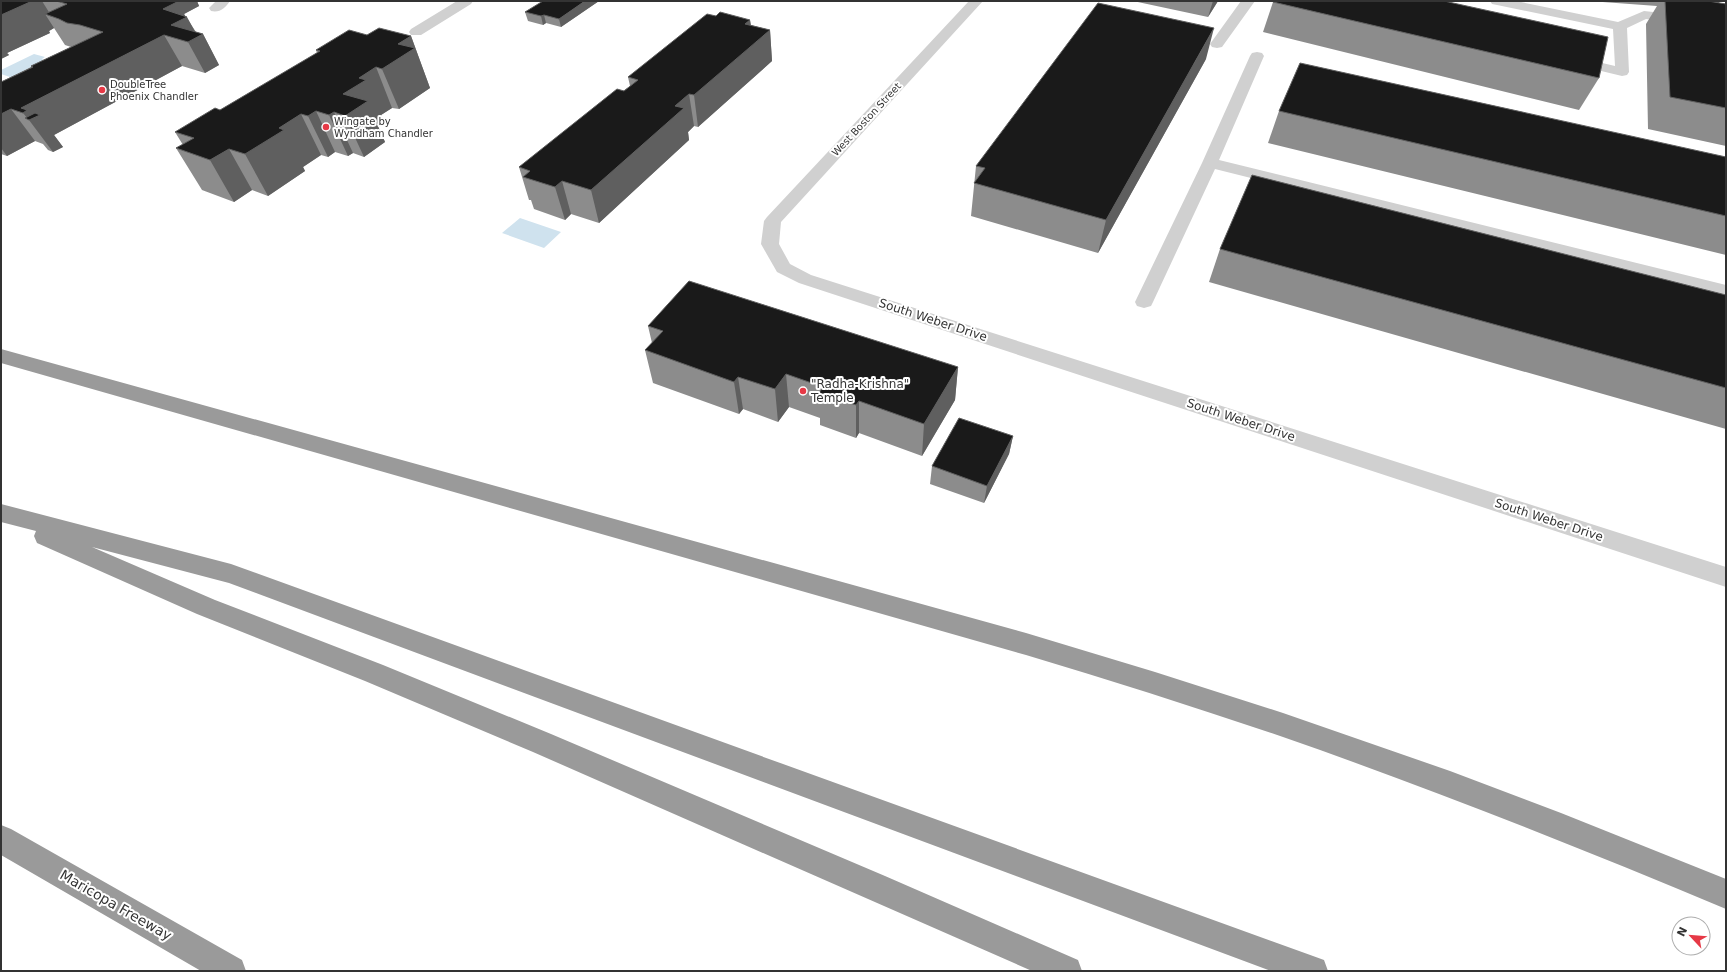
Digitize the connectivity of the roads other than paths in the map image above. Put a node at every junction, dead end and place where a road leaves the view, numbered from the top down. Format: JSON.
{"nodes":[{"id":1,"x":466,"y":1,"type":"edge"},
{"id":2,"x":976,"y":1,"type":"edge"},
{"id":3,"x":1248,"y":1,"type":"edge"},
{"id":4,"x":1497,"y":1,"type":"edge"},
{"id":5,"x":1726,"y":24,"type":"edge"},
{"id":6,"x":1620,"y":26,"type":"junction"},
{"id":7,"x":416,"y":32,"type":"dead end"},
{"id":8,"x":1218,"y":44,"type":"dead end"},
{"id":9,"x":1257,"y":56,"type":"dead end"},
{"id":10,"x":1561,"y":57,"type":"edge"},
{"id":11,"x":1210,"y":163,"type":"junction"},
{"id":12,"x":770,"y":244,"type":"joint"},
{"id":13,"x":1726,"y":292,"type":"edge"},
{"id":14,"x":1144,"y":302,"type":"dead end"},
{"id":15,"x":1,"y":356,"type":"edge"},
{"id":16,"x":1,"y":514,"type":"edge"},
{"id":17,"x":1,"y":517,"type":"edge"},
{"id":18,"x":1726,"y":577,"type":"edge"},
{"id":19,"x":1,"y":839,"type":"edge"},
{"id":20,"x":1726,"y":894,"type":"edge"},
{"id":21,"x":231,"y":971,"type":"edge"},
{"id":22,"x":1067,"y":971,"type":"edge"},
{"id":23,"x":1313,"y":971,"type":"edge"}],
"edges":[{"from":1,"to":7,"type":"street"},
{"from":2,"to":12,"type":"street","name":"West Boston Street"},
{"from":3,"to":8,"type":"street"},
{"from":4,"to":6,"type":"street"},
{"from":5,"to":6,"type":"street"},
{"from":6,"to":10,"type":"street"},
{"from":9,"to":11,"type":"street"},
{"from":11,"to":13,"type":"street"},
{"from":11,"to":14,"type":"street"},
{"from":12,"to":18,"type":"street","name":"South Weber Drive"},
{"from":15,"to":20,"type":"highway"},
{"from":16,"to":23,"type":"highway"},
{"from":17,"to":22,"type":"highway"},
{"from":19,"to":21,"type":"highway","name":"Maricopa Freeway"}]}
